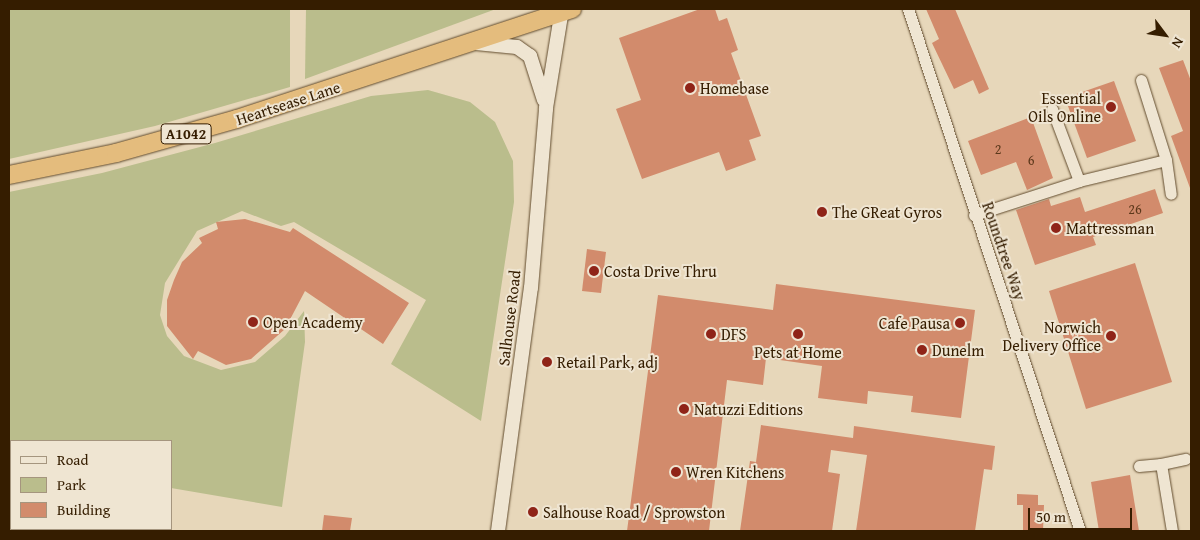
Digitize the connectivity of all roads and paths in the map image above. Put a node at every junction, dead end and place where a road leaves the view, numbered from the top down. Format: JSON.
{"nodes":[{"id":1,"x":908,"y":9,"type":"edge"},
{"id":2,"x":565,"y":10,"type":"edge"},
{"id":3,"x":476,"y":43,"type":"junction"},
{"id":4,"x":1141,"y":80,"type":"dead end"},
{"id":5,"x":546,"y":108,"type":"junction"},
{"id":6,"x":1052,"y":109,"type":"dead end"},
{"id":7,"x":1166,"y":160,"type":"junction"},
{"id":8,"x":9,"y":175,"type":"edge"},
{"id":9,"x":1079,"y":181,"type":"junction"},
{"id":10,"x":1170,"y":194,"type":"dead end"},
{"id":11,"x":974,"y":216,"type":"junction"},
{"id":12,"x":1185,"y":459,"type":"dead end"},
{"id":13,"x":1161,"y":464,"type":"junction"},
{"id":14,"x":1139,"y":466,"type":"dead end"},
{"id":15,"x":498,"y":531,"type":"edge"},
{"id":16,"x":1080,"y":531,"type":"edge"},
{"id":17,"x":1172,"y":531,"type":"edge"}],
"edges":[{"from":1,"to":11,"type":"street","name":"Roundtree Way"},
{"from":2,"to":3,"type":"highway","name":"Heartsease Lane","number":"A1042"},
{"from":2,"to":5,"type":"street","name":"Salhouse Road"},
{"from":3,"to":5,"type":"street","name":"Salhouse Road"},
{"from":3,"to":8,"type":"highway","name":"Heartsease Lane","number":"A1042"},
{"from":4,"to":7,"type":"street"},
{"from":5,"to":15,"type":"street","name":"Salhouse Road"},
{"from":6,"to":9,"type":"street"},
{"from":7,"to":9,"type":"street"},
{"from":7,"to":10,"type":"street"},
{"from":9,"to":11,"type":"street"},
{"from":11,"to":16,"type":"street","name":"Roundtree Way"},
{"from":12,"to":13,"type":"street"},
{"from":13,"to":14,"type":"street"},
{"from":13,"to":17,"type":"street"}]}
